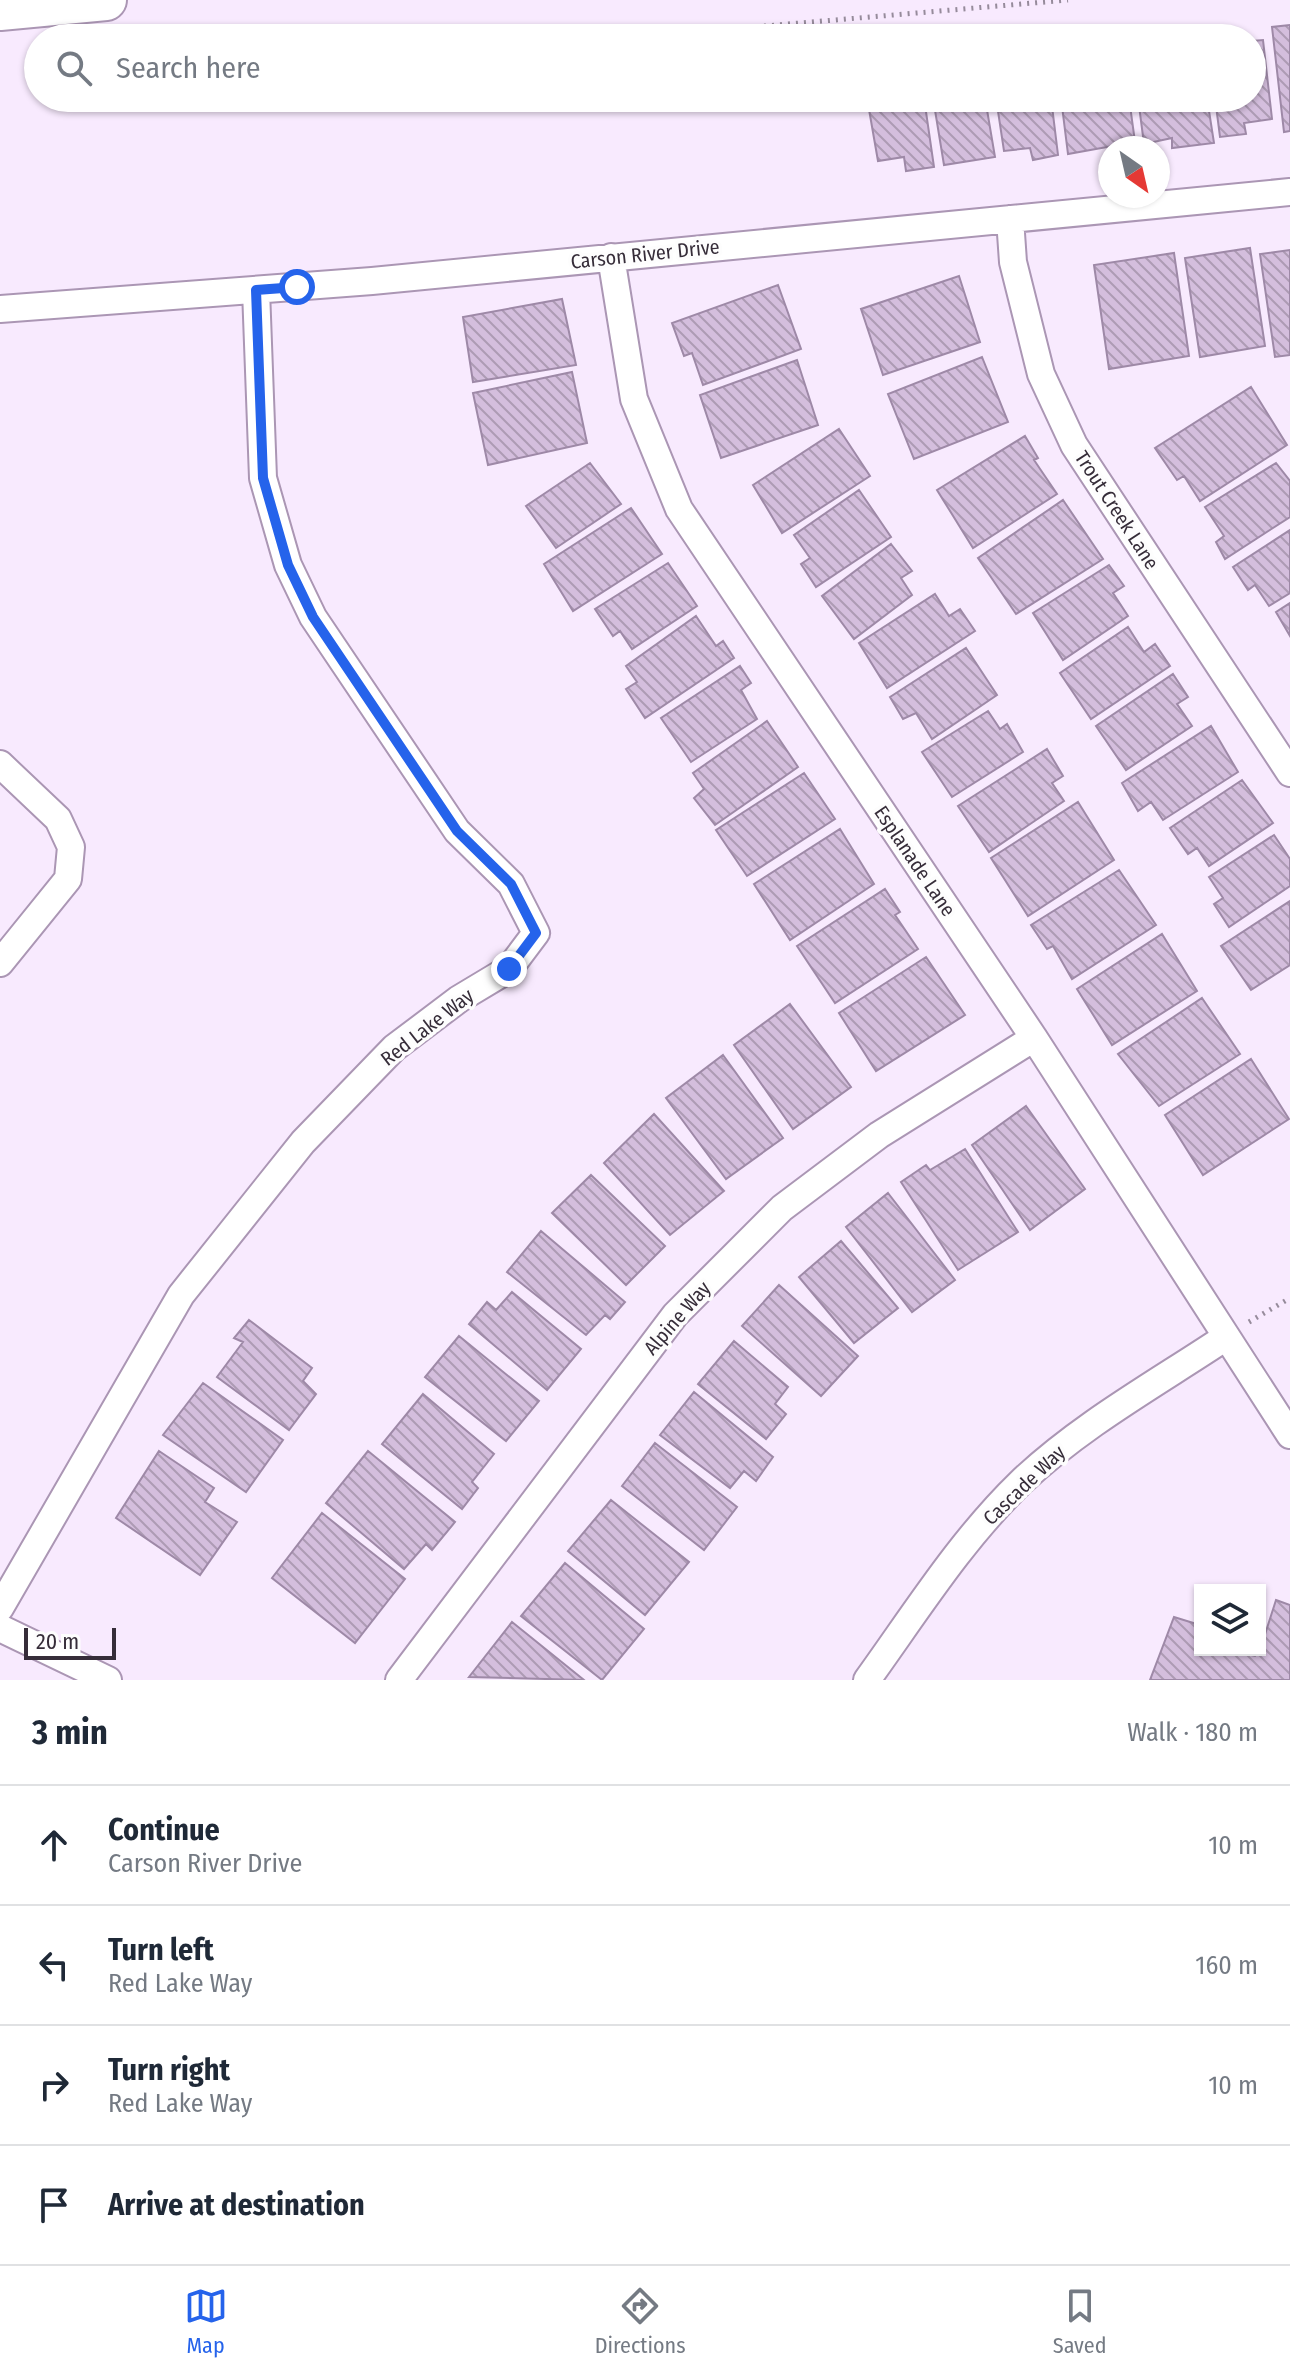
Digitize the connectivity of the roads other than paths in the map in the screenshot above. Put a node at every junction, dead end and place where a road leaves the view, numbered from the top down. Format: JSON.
{"nodes":[{"id":1,"x":106,"y":0,"type":"edge"},
{"id":2,"x":0,"y":10,"type":"edge"},
{"id":3,"x":1290,"y":192,"type":"edge"},
{"id":4,"x":1010,"y":219,"type":"junction"},
{"id":5,"x":611,"y":257,"type":"junction"},
{"id":6,"x":256,"y":290,"type":"junction"},
{"id":7,"x":0,"y":309,"type":"edge"},
{"id":8,"x":0,"y":764,"type":"edge"},
{"id":9,"x":1290,"y":773,"type":"edge"},
{"id":10,"x":0,"y":963,"type":"edge"},
{"id":11,"x":1034,"y":1038,"type":"junction"},
{"id":12,"x":1226,"y":1337,"type":"junction"},
{"id":13,"x":1290,"y":1435,"type":"edge"},
{"id":14,"x":0,"y":1608,"type":"edge"},
{"id":15,"x":0,"y":1628,"type":"edge"},
{"id":16,"x":108,"y":1680,"type":"edge"},
{"id":17,"x":399,"y":1680,"type":"edge"},
{"id":18,"x":867,"y":1680,"type":"edge"}],
"edges":[{"from":1,"to":2,"type":"main road"},
{"from":3,"to":4,"type":"street","name":"Carson River Drive"},
{"from":4,"to":5,"type":"street","name":"Carson River Drive"},
{"from":4,"to":9,"type":"street","name":"Trout Creek Lane"},
{"from":5,"to":6,"type":"street","name":"Carson River Drive"},
{"from":5,"to":11,"type":"street","name":"Esplanade Lane"},
{"from":6,"to":7,"type":"street","name":"Carson River Drive"},
{"from":6,"to":14,"type":"street","name":"Red Lake Way"},
{"from":8,"to":10,"type":"street"},
{"from":11,"to":12,"type":"street","name":"Esplanade Lane"},
{"from":11,"to":17,"type":"street","name":"Alpine Way"},
{"from":12,"to":13,"type":"street","name":"Esplanade Lane"},
{"from":12,"to":18,"type":"street","name":"Cascade Way"},
{"from":15,"to":16,"type":"street"}]}
